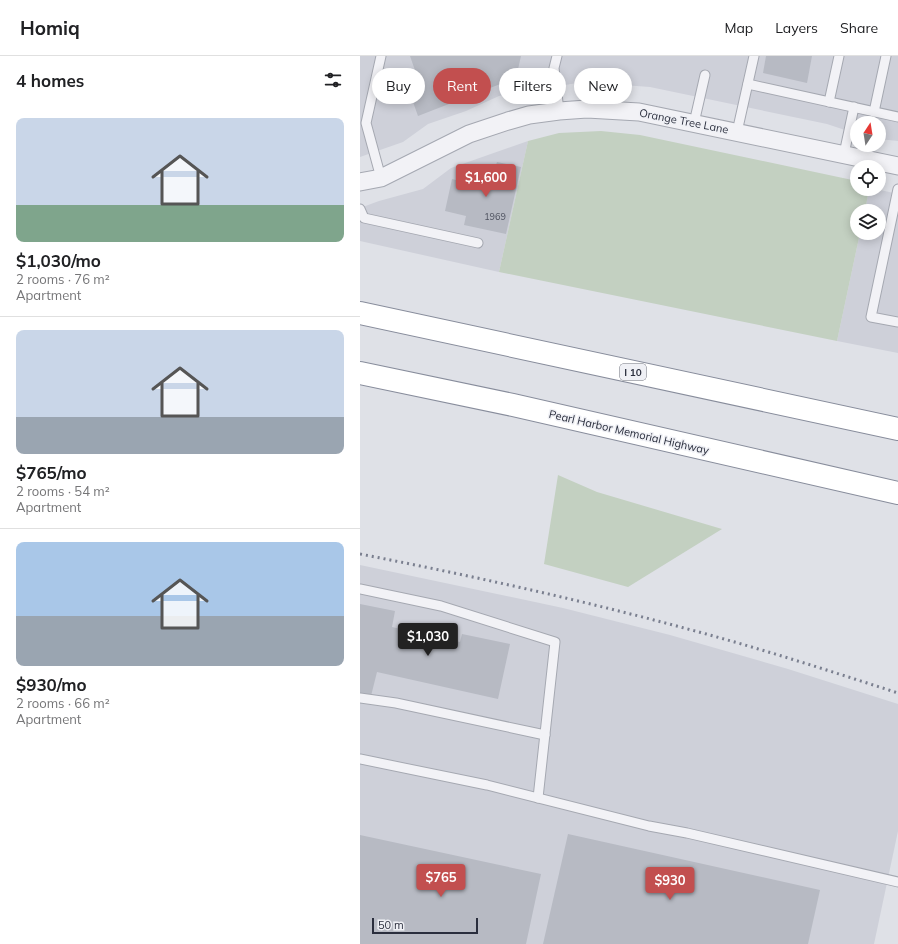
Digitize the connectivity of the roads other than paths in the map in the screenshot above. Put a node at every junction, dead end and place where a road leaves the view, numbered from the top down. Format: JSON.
{"nodes":[{"id":1,"x":381,"y":56,"type":"edge"},
{"id":2,"x":557,"y":56,"type":"edge"},
{"id":3,"x":754,"y":56,"type":"edge"},
{"id":4,"x":839,"y":56,"type":"edge"},
{"id":5,"x":886,"y":56,"type":"edge"},
{"id":6,"x":705,"y":75,"type":"dead end"},
{"id":7,"x":748,"y":84,"type":"junction"},
{"id":8,"x":829,"y":102,"type":"junction"},
{"id":9,"x":854,"y":107,"type":"junction"},
{"id":10,"x":559,"y":111,"type":"junction"},
{"id":11,"x":874,"y":112,"type":"junction"},
{"id":12,"x":898,"y":117,"type":"edge"},
{"id":13,"x":694,"y":123,"type":"junction"},
{"id":14,"x":737,"y":132,"type":"junction"},
{"id":15,"x":844,"y":154,"type":"junction"},
{"id":16,"x":898,"y":166,"type":"edge"},
{"id":17,"x":381,"y":178,"type":"junction"},
{"id":18,"x":360,"y":182,"type":"edge"},
{"id":19,"x":898,"y":189,"type":"edge"},
{"id":20,"x":896,"y":208,"type":"edge"},
{"id":21,"x":360,"y":209,"type":"edge"},
{"id":22,"x":478,"y":243,"type":"dead end"},
{"id":23,"x":363,"y":313,"type":"edge"},
{"id":24,"x":898,"y":322,"type":"edge"},
{"id":25,"x":360,"y":373,"type":"edge"},
{"id":26,"x":360,"y":383,"type":"edge"},
{"id":27,"x":513,"y":406,"type":"junction"},
{"id":28,"x":898,"y":430,"type":"edge"},
{"id":29,"x":898,"y":493,"type":"edge"},
{"id":30,"x":360,"y":589,"type":"edge"},
{"id":31,"x":360,"y":698,"type":"edge"},
{"id":32,"x":545,"y":735,"type":"junction"},
{"id":33,"x":360,"y":759,"type":"edge"},
{"id":34,"x":538,"y":798,"type":"junction"},
{"id":35,"x":898,"y":882,"type":"edge"}],
"edges":[{"from":1,"to":17,"type":"lane"},
{"from":2,"to":10,"type":"lane"},
{"from":3,"to":7,"type":"lane"},
{"from":4,"to":8,"type":"lane"},
{"from":5,"to":11,"type":"lane"},
{"from":6,"to":13,"type":"lane"},
{"from":7,"to":8,"type":"lane"},
{"from":7,"to":14,"type":"lane"},
{"from":8,"to":9,"type":"lane"},
{"from":9,"to":11,"type":"lane"},
{"from":9,"to":15,"type":"lane"},
{"from":10,"to":13,"type":"street","name":"Orange Tree Lane"},
{"from":10,"to":17,"type":"street","name":"Orange Tree Lane"},
{"from":11,"to":12,"type":"lane"},
{"from":13,"to":14,"type":"street","name":"Orange Tree Lane"},
{"from":14,"to":15,"type":"street","name":"Orange Tree Lane"},
{"from":15,"to":16,"type":"street","name":"Orange Tree Lane"},
{"from":17,"to":18,"type":"street","name":"Orange Tree Lane"},
{"from":19,"to":20,"type":"lane"},
{"from":20,"to":24,"type":"lane"},
{"from":21,"to":22,"type":"lane"},
{"from":23,"to":28,"type":"highway","number":"I 10"},
{"from":25,"to":27,"type":"highway","name":"Pearl Harbor Memorial Highway"},
{"from":26,"to":27,"type":"highway"},
{"from":27,"to":29,"type":"highway","name":"Pearl Harbor Memorial Highway"},
{"from":30,"to":32,"type":"lane"},
{"from":31,"to":32,"type":"lane"},
{"from":32,"to":34,"type":"lane"},
{"from":33,"to":34,"type":"lane"},
{"from":34,"to":35,"type":"lane"}]}
